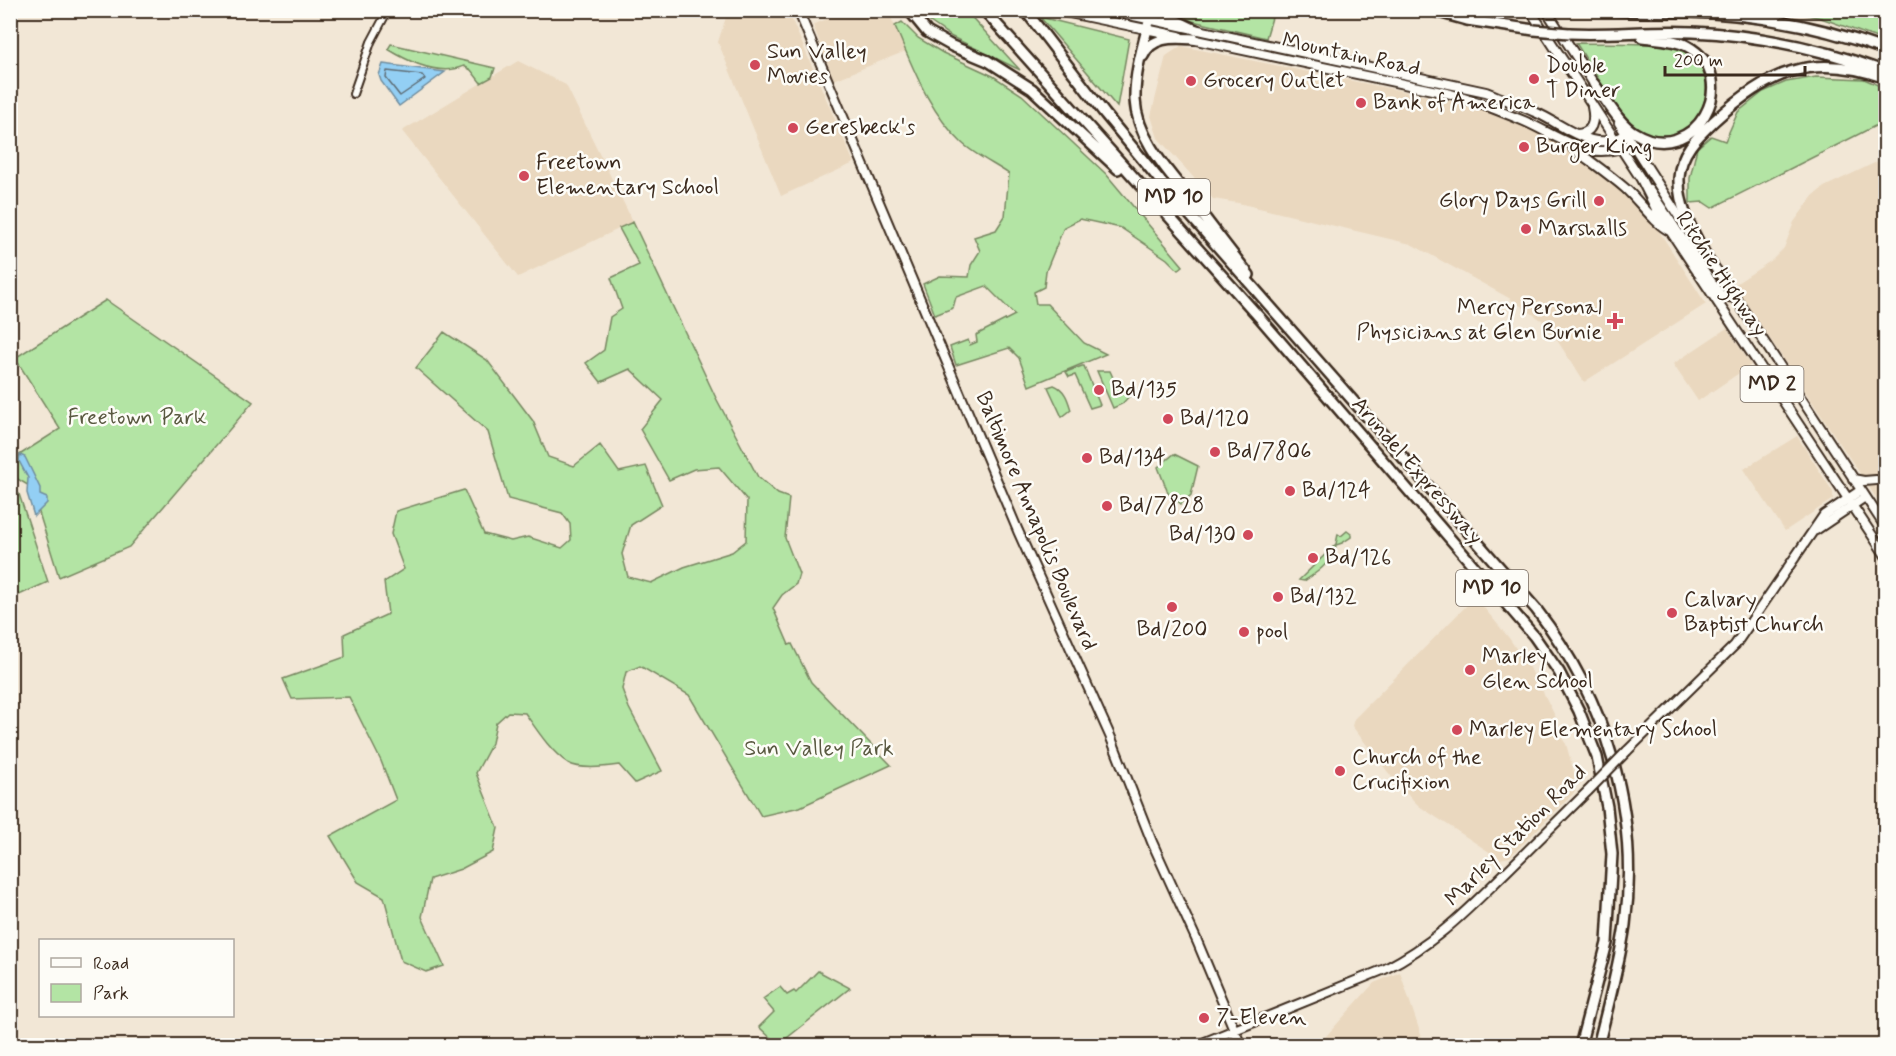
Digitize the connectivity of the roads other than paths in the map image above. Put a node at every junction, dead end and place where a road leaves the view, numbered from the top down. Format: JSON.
{"nodes":[{"id":1,"x":388,"y":10,"type":"edge"},
{"id":2,"x":798,"y":10,"type":"edge"},
{"id":3,"x":909,"y":10,"type":"edge"},
{"id":4,"x":984,"y":10,"type":"edge"},
{"id":5,"x":1054,"y":10,"type":"edge"},
{"id":6,"x":1106,"y":10,"type":"edge"},
{"id":7,"x":1161,"y":10,"type":"edge"},
{"id":8,"x":1431,"y":10,"type":"edge"},
{"id":9,"x":1447,"y":10,"type":"edge"},
{"id":10,"x":1530,"y":10,"type":"edge"},
{"id":11,"x":1546,"y":10,"type":"edge"},
{"id":12,"x":1608,"y":10,"type":"edge"},
{"id":13,"x":1742,"y":10,"type":"edge"},
{"id":14,"x":1028,"y":14,"type":"edge"},
{"id":15,"x":1148,"y":20,"type":"edge"},
{"id":16,"x":1775,"y":21,"type":"junction"},
{"id":17,"x":1534,"y":30,"type":"junction"},
{"id":18,"x":1595,"y":34,"type":"junction"},
{"id":19,"x":1195,"y":35,"type":"junction"},
{"id":20,"x":1886,"y":50,"type":"edge"},
{"id":21,"x":1138,"y":70,"type":"junction"},
{"id":22,"x":1886,"y":72,"type":"edge"},
{"id":23,"x":1886,"y":78,"type":"edge"},
{"id":24,"x":1594,"y":84,"type":"junction"},
{"id":25,"x":352,"y":94,"type":"dead end"},
{"id":26,"x":1591,"y":102,"type":"junction"},
{"id":27,"x":1576,"y":134,"type":"junction"},
{"id":28,"x":1626,"y":134,"type":"junction"},
{"id":29,"x":1616,"y":141,"type":"junction"},
{"id":30,"x":1567,"y":143,"type":"junction"},
{"id":31,"x":1632,"y":143,"type":"junction"},
{"id":32,"x":1621,"y":149,"type":"junction"},
{"id":33,"x":1641,"y":179,"type":"junction"},
{"id":34,"x":1167,"y":215,"type":"junction"},
{"id":35,"x":1671,"y":231,"type":"junction"},
{"id":36,"x":1706,"y":256,"type":"junction"},
{"id":37,"x":1735,"y":298,"type":"junction"},
{"id":38,"x":1325,"y":370,"type":"junction"},
{"id":39,"x":1853,"y":479,"type":"junction"},
{"id":40,"x":1876,"y":480,"type":"dead end"},
{"id":41,"x":1863,"y":494,"type":"junction"},
{"id":42,"x":1850,"y":502,"type":"junction"},
{"id":43,"x":1886,"y":528,"type":"edge"},
{"id":44,"x":1886,"y":556,"type":"edge"},
{"id":45,"x":1234,"y":1030,"type":"junction"},
{"id":46,"x":1194,"y":1046,"type":"edge"},
{"id":47,"x":1241,"y":1046,"type":"edge"},
{"id":48,"x":1580,"y":1046,"type":"edge"},
{"id":49,"x":1598,"y":1046,"type":"edge"}],
"edges":[{"from":1,"to":25,"type":"street"},
{"from":2,"to":45,"type":"main road","name":"Baltimore Annapolis Boulevard"},
{"from":3,"to":34,"type":"highway"},
{"from":4,"to":34,"type":"highway","name":"Arundel Expressway","number":"MD 10"},
{"from":5,"to":15,"type":"main road","name":"Mountain Road"},
{"from":6,"to":15,"type":"main road","name":"Mountain Road"},
{"from":7,"to":19,"type":"highway"},
{"from":8,"to":17,"type":"highway"},
{"from":9,"to":17,"type":"highway"},
{"from":10,"to":26,"type":"main road","name":"Ritchie Highway","number":"MD 2"},
{"from":11,"to":24,"type":"main road","name":"Ritchie Highway","number":"MD 2"},
{"from":12,"to":16,"type":"highway"},
{"from":13,"to":16,"type":"highway"},
{"from":14,"to":38,"type":"highway","name":"Arundel Expressway","number":"MD 10"},
{"from":15,"to":19,"type":"main road","name":"Mountain Road"},
{"from":15,"to":21,"type":"highway"},
{"from":16,"to":20,"type":"highway"},
{"from":17,"to":18,"type":"highway","bridge":true},
{"from":18,"to":22,"type":"highway"},
{"from":18,"to":24,"type":"highway"},
{"from":19,"to":21,"type":"highway"},
{"from":19,"to":27,"type":"main road","name":"Mountain Road"},
{"from":19,"to":30,"type":"main road","name":"Mountain Road"},
{"from":21,"to":38,"type":"highway"},
{"from":23,"to":36,"type":"highway"},
{"from":24,"to":28,"type":"main road","name":"Ritchie Highway","number":"MD 2"},
{"from":26,"to":27,"type":"main road"},
{"from":26,"to":29,"type":"main road","name":"Ritchie Highway","number":"MD 2"},
{"from":27,"to":29,"type":"main road","name":"Mountain Road"},
{"from":28,"to":29,"type":"main road"},
{"from":28,"to":31,"type":"main road","name":"Ritchie Highway","number":"MD 2"},
{"from":29,"to":32,"type":"main road","name":"Ritchie Highway","number":"MD 2"},
{"from":30,"to":32,"type":"main road","name":"Mountain Road"},
{"from":30,"to":35,"type":"main road"},
{"from":31,"to":32,"type":"main road","name":"Mountain Road"},
{"from":31,"to":36,"type":"main road","name":"Ritchie Highway","number":"MD 2"},
{"from":32,"to":33,"type":"main road","name":"Ritchie Highway","number":"MD 2"},
{"from":33,"to":35,"type":"main road","name":"Ritchie Highway","number":"MD 2"},
{"from":33,"to":37,"type":"main road"},
{"from":34,"to":48,"type":"highway","name":"Arundel Expressway","number":"MD 10"},
{"from":35,"to":42,"type":"main road","name":"Ritchie Highway","number":"MD 2"},
{"from":36,"to":37,"type":"main road","name":"Ritchie Highway","number":"MD 2"},
{"from":37,"to":39,"type":"main road","name":"Ritchie Highway","number":"MD 2"},
{"from":38,"to":49,"type":"highway","name":"Arundel Expressway","number":"MD 10"},
{"from":39,"to":40,"type":"main road"},
{"from":39,"to":41,"type":"main road","name":"Ritchie Highway","number":"MD 2"},
{"from":41,"to":42,"type":"main road","name":"Marley Station Road"},
{"from":41,"to":43,"type":"main road","name":"Ritchie Highway","number":"MD 2"},
{"from":42,"to":44,"type":"main road","name":"Ritchie Highway","number":"MD 2"},
{"from":42,"to":45,"type":"main road","name":"Marley Station Road","bridge":true},
{"from":45,"to":46,"type":"main road","name":"Marley Station Road"},
{"from":45,"to":47,"type":"main road","name":"Baltimore Annapolis Boulevard"}]}
